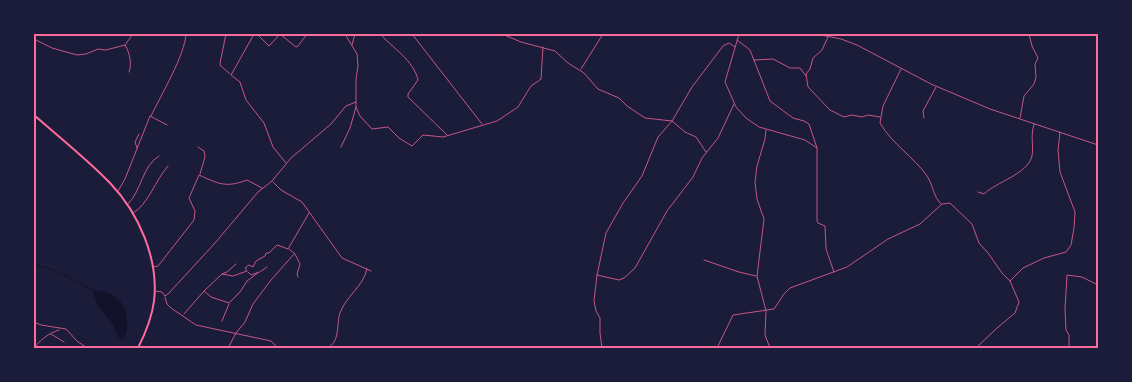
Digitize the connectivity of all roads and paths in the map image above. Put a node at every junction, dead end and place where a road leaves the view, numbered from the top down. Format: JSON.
{"nodes":[{"id":1,"x":133,"y":34,"type":"edge"},
{"id":2,"x":186,"y":34,"type":"edge"},
{"id":3,"x":226,"y":34,"type":"edge"},
{"id":4,"x":256,"y":34,"type":"edge"},
{"id":5,"x":307,"y":34,"type":"edge"},
{"id":6,"x":345,"y":34,"type":"edge"},
{"id":7,"x":355,"y":34,"type":"edge"},
{"id":8,"x":380,"y":34,"type":"edge"},
{"id":9,"x":412,"y":34,"type":"edge"},
{"id":10,"x":502,"y":34,"type":"edge"},
{"id":11,"x":603,"y":34,"type":"edge"},
{"id":12,"x":739,"y":34,"type":"edge"},
{"id":13,"x":816,"y":34,"type":"edge"},
{"id":14,"x":1029,"y":34,"type":"edge"},
{"id":15,"x":828,"y":35,"type":"edge"},
{"id":16,"x":34,"y":39,"type":"edge"},
{"id":17,"x":737,"y":40,"type":"junction"},
{"id":18,"x":352,"y":45,"type":"junction"},
{"id":19,"x":125,"y":46,"type":"junction"},
{"id":20,"x":543,"y":47,"type":"junction"},
{"id":21,"x":735,"y":47,"type":"junction"},
{"id":22,"x":753,"y":60,"type":"junction"},
{"id":23,"x":901,"y":68,"type":"junction"},
{"id":24,"x":581,"y":70,"type":"junction"},
{"id":25,"x":129,"y":72,"type":"dead end"},
{"id":26,"x":231,"y":75,"type":"junction"},
{"id":27,"x":806,"y":76,"type":"junction"},
{"id":28,"x":936,"y":86,"type":"junction"},
{"id":29,"x":356,"y":102,"type":"junction"},
{"id":30,"x":734,"y":104,"type":"junction"},
{"id":31,"x":356,"y":107,"type":"junction"},
{"id":32,"x":34,"y":115,"type":"edge"},
{"id":33,"x":150,"y":116,"type":"junction"},
{"id":34,"x":880,"y":117,"type":"junction"},
{"id":35,"x":924,"y":118,"type":"dead end"},
{"id":36,"x":1020,"y":119,"type":"junction"},
{"id":37,"x":672,"y":121,"type":"junction"},
{"id":38,"x":482,"y":124,"type":"junction"},
{"id":39,"x":1034,"y":124,"type":"junction"},
{"id":40,"x":167,"y":125,"type":"dead end"},
{"id":41,"x":764,"y":128,"type":"junction"},
{"id":42,"x":1060,"y":132,"type":"junction"},
{"id":43,"x":139,"y":134,"type":"dead end"},
{"id":44,"x":447,"y":136,"type":"junction"},
{"id":45,"x":1098,"y":145,"type":"edge"},
{"id":46,"x":198,"y":147,"type":"dead end"},
{"id":47,"x":341,"y":147,"type":"dead end"},
{"id":48,"x":138,"y":148,"type":"junction"},
{"id":49,"x":817,"y":148,"type":"junction"},
{"id":50,"x":706,"y":152,"type":"junction"},
{"id":51,"x":160,"y":156,"type":"dead end"},
{"id":52,"x":286,"y":164,"type":"junction"},
{"id":53,"x":168,"y":166,"type":"dead end"},
{"id":54,"x":200,"y":175,"type":"junction"},
{"id":55,"x":272,"y":181,"type":"junction"},
{"id":56,"x":262,"y":188,"type":"junction"},
{"id":57,"x":117,"y":191,"type":"junction"},
{"id":58,"x":978,"y":192,"type":"dead end"},
{"id":59,"x":942,"y":204,"type":"junction"},
{"id":60,"x":128,"y":205,"type":"junction"},
{"id":61,"x":133,"y":213,"type":"junction"},
{"id":62,"x":309,"y":213,"type":"junction"},
{"id":63,"x":288,"y":249,"type":"junction"},
{"id":64,"x":294,"y":254,"type":"junction"},
{"id":65,"x":704,"y":260,"type":"dead end"},
{"id":66,"x":236,"y":264,"type":"dead end"},
{"id":67,"x":152,"y":267,"type":"junction"},
{"id":68,"x":267,"y":267,"type":"dead end"},
{"id":69,"x":367,"y":269,"type":"junction"},
{"id":70,"x":247,"y":271,"type":"junction"},
{"id":71,"x":371,"y":271,"type":"dead end"},
{"id":72,"x":259,"y":272,"type":"junction"},
{"id":73,"x":834,"y":272,"type":"junction"},
{"id":74,"x":222,"y":274,"type":"junction"},
{"id":75,"x":597,"y":275,"type":"junction"},
{"id":76,"x":757,"y":276,"type":"junction"},
{"id":77,"x":298,"y":277,"type":"dead end"},
{"id":78,"x":1010,"y":281,"type":"junction"},
{"id":79,"x":1098,"y":285,"type":"edge"},
{"id":80,"x":154,"y":291,"type":"junction"},
{"id":81,"x":204,"y":291,"type":"junction"},
{"id":82,"x":165,"y":296,"type":"junction"},
{"id":83,"x":229,"y":303,"type":"junction"},
{"id":84,"x":766,"y":311,"type":"junction"},
{"id":85,"x":183,"y":315,"type":"junction"},
{"id":86,"x":222,"y":321,"type":"dead end"},
{"id":87,"x":34,"y":322,"type":"edge"},
{"id":88,"x":59,"y":330,"type":"dead end"},
{"id":89,"x":236,"y":333,"type":"junction"},
{"id":90,"x":50,"y":334,"type":"junction"},
{"id":91,"x":64,"y":342,"type":"dead end"},
{"id":92,"x":34,"y":348,"type":"edge"},
{"id":93,"x":87,"y":348,"type":"edge"},
{"id":94,"x":138,"y":348,"type":"edge"},
{"id":95,"x":228,"y":348,"type":"edge"},
{"id":96,"x":278,"y":348,"type":"edge"},
{"id":97,"x":327,"y":348,"type":"edge"},
{"id":98,"x":602,"y":348,"type":"edge"},
{"id":99,"x":717,"y":348,"type":"edge"},
{"id":100,"x":770,"y":348,"type":"edge"},
{"id":101,"x":976,"y":348,"type":"edge"},
{"id":102,"x":1069,"y":348,"type":"edge"}],
"edges":[{"from":1,"to":19,"type":"street"},
{"from":2,"to":33,"type":"street"},
{"from":3,"to":26,"type":"street"},
{"from":4,"to":5,"type":"street"},
{"from":4,"to":26,"type":"street"},
{"from":6,"to":18,"type":"street"},
{"from":7,"to":18,"type":"street"},
{"from":8,"to":44,"type":"street"},
{"from":9,"to":38,"type":"street"},
{"from":10,"to":20,"type":"street"},
{"from":11,"to":24,"type":"street"},
{"from":12,"to":17,"type":"street"},
{"from":13,"to":15,"type":"street"},
{"from":14,"to":36,"type":"street"},
{"from":15,"to":23,"type":"street"},
{"from":15,"to":27,"type":"street"},
{"from":16,"to":19,"type":"street"},
{"from":17,"to":21,"type":"street"},
{"from":17,"to":22,"type":"street"},
{"from":18,"to":29,"type":"street"},
{"from":19,"to":25,"type":"street"},
{"from":20,"to":24,"type":"street"},
{"from":20,"to":38,"type":"street"},
{"from":21,"to":30,"type":"street"},
{"from":21,"to":37,"type":"street"},
{"from":22,"to":27,"type":"street"},
{"from":22,"to":49,"type":"street"},
{"from":23,"to":28,"type":"street"},
{"from":23,"to":34,"type":"street"},
{"from":24,"to":37,"type":"street"},
{"from":26,"to":52,"type":"street"},
{"from":27,"to":34,"type":"street"},
{"from":28,"to":35,"type":"street"},
{"from":28,"to":36,"type":"street"},
{"from":29,"to":31,"type":"street"},
{"from":29,"to":52,"type":"street"},
{"from":30,"to":41,"type":"street"},
{"from":30,"to":50,"type":"street"},
{"from":31,"to":44,"type":"street"},
{"from":31,"to":47,"type":"street"},
{"from":32,"to":57,"type":"main road"},
{"from":33,"to":40,"type":"street"},
{"from":33,"to":48,"type":"street"},
{"from":34,"to":59,"type":"street"},
{"from":36,"to":39,"type":"street"},
{"from":37,"to":50,"type":"street"},
{"from":37,"to":75,"type":"street"},
{"from":38,"to":44,"type":"street"},
{"from":39,"to":42,"type":"street"},
{"from":39,"to":58,"type":"street"},
{"from":41,"to":49,"type":"street"},
{"from":41,"to":76,"type":"street"},
{"from":42,"to":45,"type":"street"},
{"from":42,"to":78,"type":"street"},
{"from":43,"to":48,"type":"street"},
{"from":46,"to":54,"type":"street"},
{"from":48,"to":57,"type":"street"},
{"from":49,"to":73,"type":"street"},
{"from":50,"to":75,"type":"street"},
{"from":51,"to":60,"type":"street"},
{"from":52,"to":55,"type":"street"},
{"from":53,"to":61,"type":"street"},
{"from":54,"to":56,"type":"street"},
{"from":54,"to":67,"type":"street"},
{"from":55,"to":56,"type":"street"},
{"from":55,"to":62,"type":"street"},
{"from":56,"to":82,"type":"street"},
{"from":57,"to":60,"type":"main road"},
{"from":59,"to":73,"type":"street"},
{"from":59,"to":78,"type":"street"},
{"from":60,"to":61,"type":"main road"},
{"from":61,"to":67,"type":"main road"},
{"from":62,"to":63,"type":"street"},
{"from":62,"to":69,"type":"street"},
{"from":63,"to":64,"type":"street"},
{"from":63,"to":70,"type":"street"},
{"from":64,"to":77,"type":"street"},
{"from":64,"to":89,"type":"street"},
{"from":65,"to":76,"type":"street"},
{"from":66,"to":74,"type":"street"},
{"from":67,"to":80,"type":"main road"},
{"from":68,"to":72,"type":"street"},
{"from":69,"to":71,"type":"street"},
{"from":69,"to":97,"type":"street"},
{"from":70,"to":72,"type":"street"},
{"from":70,"to":74,"type":"street"},
{"from":72,"to":83,"type":"street"},
{"from":73,"to":84,"type":"street"},
{"from":74,"to":81,"type":"street"},
{"from":75,"to":98,"type":"street"},
{"from":76,"to":84,"type":"street"},
{"from":78,"to":101,"type":"street"},
{"from":79,"to":102,"type":"street"},
{"from":80,"to":82,"type":"street"},
{"from":80,"to":94,"type":"main road"},
{"from":81,"to":83,"type":"street"},
{"from":81,"to":85,"type":"street"},
{"from":82,"to":85,"type":"street"},
{"from":83,"to":86,"type":"street"},
{"from":84,"to":99,"type":"street"},
{"from":84,"to":100,"type":"street"},
{"from":85,"to":89,"type":"street"},
{"from":87,"to":93,"type":"street"},
{"from":88,"to":90,"type":"street"},
{"from":89,"to":95,"type":"street"},
{"from":89,"to":96,"type":"street"},
{"from":90,"to":91,"type":"street"},
{"from":90,"to":92,"type":"street"}]}
